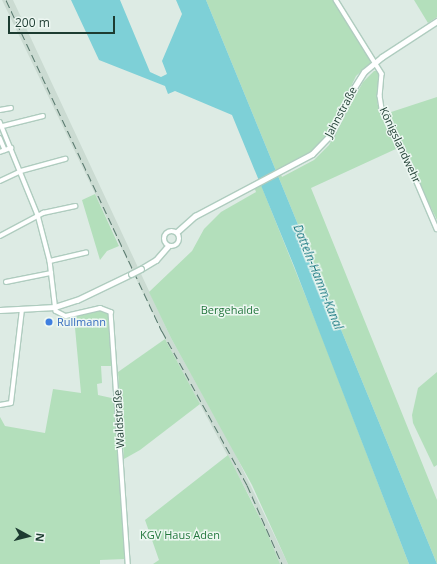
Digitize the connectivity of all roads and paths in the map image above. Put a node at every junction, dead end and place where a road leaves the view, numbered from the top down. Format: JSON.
{"nodes":[{"id":1,"x":336,"y":0,"type":"edge"},
{"id":2,"x":437,"y":21,"type":"edge"},
{"id":3,"x":375,"y":62,"type":"junction"},
{"id":4,"x":10,"y":108,"type":"dead end"},
{"id":5,"x":0,"y":110,"type":"edge"},
{"id":6,"x":43,"y":116,"type":"dead end"},
{"id":7,"x":0,"y":122,"type":"edge"},
{"id":8,"x":3,"y":126,"type":"junction"},
{"id":9,"x":0,"y":138,"type":"edge"},
{"id":10,"x":11,"y":148,"type":"junction"},
{"id":11,"x":5,"y":150,"type":"junction"},
{"id":12,"x":0,"y":152,"type":"edge"},
{"id":13,"x":64,"y":160,"type":"dead end"},
{"id":14,"x":21,"y":171,"type":"junction"},
{"id":15,"x":0,"y":181,"type":"edge"},
{"id":16,"x":75,"y":206,"type":"dead end"},
{"id":17,"x":38,"y":215,"type":"junction"},
{"id":18,"x":437,"y":229,"type":"edge"},
{"id":19,"x":177,"y":232,"type":"junction"},
{"id":20,"x":0,"y":236,"type":"edge"},
{"id":21,"x":168,"y":246,"type":"junction"},
{"id":22,"x":86,"y":253,"type":"dead end"},
{"id":23,"x":50,"y":261,"type":"junction"},
{"id":24,"x":51,"y":273,"type":"junction"},
{"id":25,"x":6,"y":282,"type":"dead end"},
{"id":26,"x":55,"y":307,"type":"junction"},
{"id":27,"x":0,"y":310,"type":"edge"},
{"id":28,"x":22,"y":310,"type":"junction"},
{"id":29,"x":0,"y":405,"type":"edge"},
{"id":30,"x":128,"y":564,"type":"edge"}],
"edges":[{"from":1,"to":3,"type":"street","name":"Königslandwehr"},
{"from":2,"to":3,"type":"main road","name":"Jahnstraße"},
{"from":3,"to":18,"type":"street","name":"Königslandwehr"},
{"from":3,"to":19,"type":"main road","name":"Jahnstraße"},
{"from":4,"to":5,"type":"street"},
{"from":6,"to":8,"type":"street"},
{"from":7,"to":8,"type":"street"},
{"from":8,"to":10,"type":"street"},
{"from":9,"to":11,"type":"street"},
{"from":10,"to":11,"type":"street"},
{"from":10,"to":14,"type":"street"},
{"from":11,"to":12,"type":"street"},
{"from":13,"to":14,"type":"street"},
{"from":14,"to":15,"type":"street"},
{"from":14,"to":17,"type":"street"},
{"from":16,"to":17,"type":"street"},
{"from":17,"to":20,"type":"street"},
{"from":17,"to":23,"type":"street"},
{"from":19,"to":21,"type":"main road"},
{"from":19,"to":21,"type":"main road"},
{"from":21,"to":26,"type":"main road","bridge":true},
{"from":22,"to":23,"type":"street"},
{"from":23,"to":24,"type":"street"},
{"from":24,"to":25,"type":"street"},
{"from":24,"to":26,"type":"street"},
{"from":26,"to":28,"type":"main road"},
{"from":26,"to":30,"type":"street","name":"Waldstraße"},
{"from":27,"to":28,"type":"main road"},
{"from":28,"to":29,"type":"street"}]}
